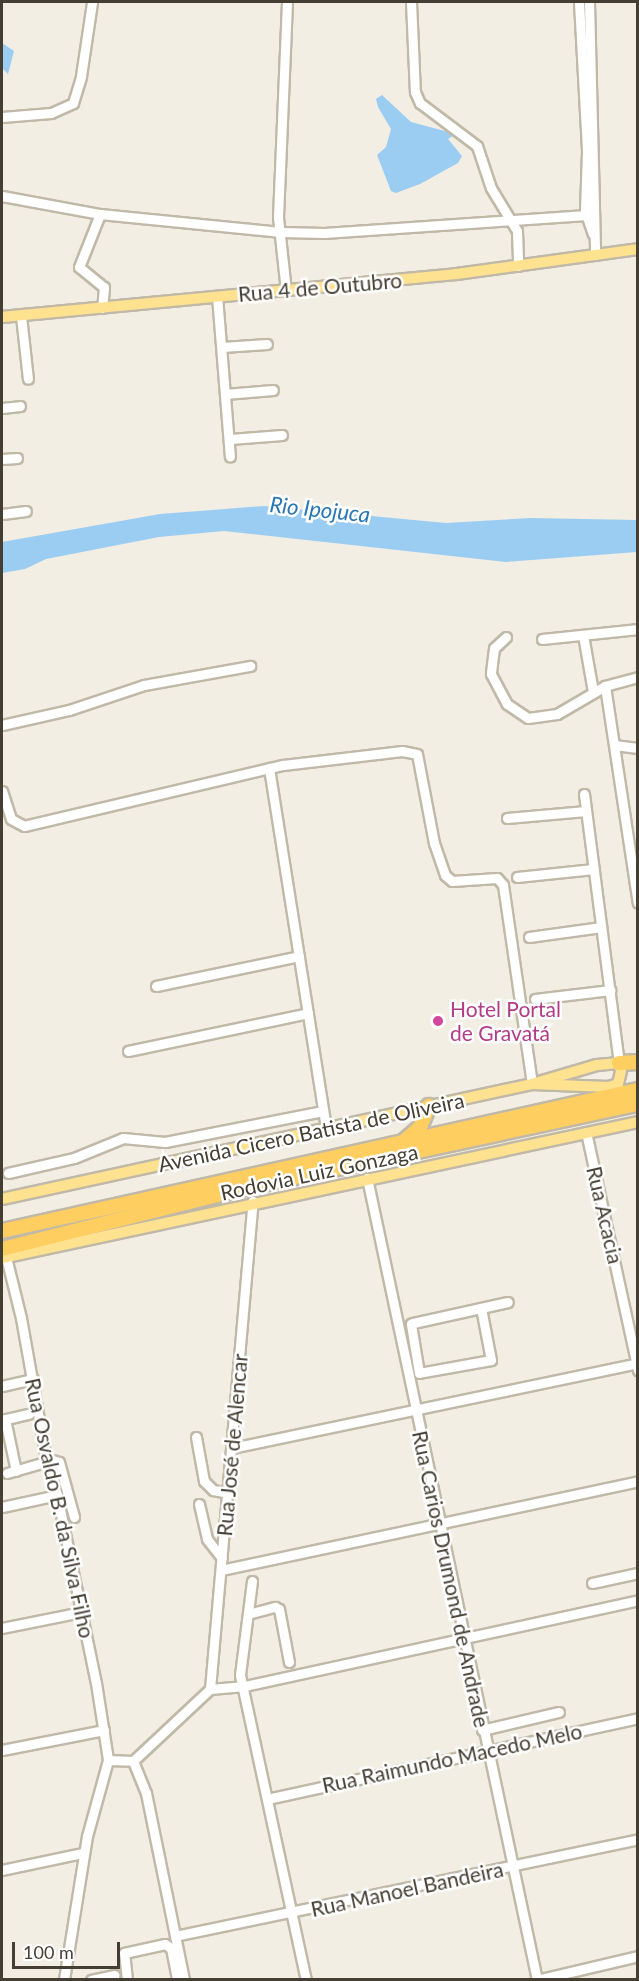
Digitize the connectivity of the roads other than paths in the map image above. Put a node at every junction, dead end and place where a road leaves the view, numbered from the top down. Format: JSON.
{"nodes":[{"id":1,"x":92,"y":2,"type":"edge"},
{"id":2,"x":287,"y":2,"type":"edge"},
{"id":3,"x":411,"y":2,"type":"edge"},
{"id":4,"x":579,"y":2,"type":"edge"},
{"id":5,"x":589,"y":2,"type":"edge"},
{"id":6,"x":2,"y":117,"type":"edge"},
{"id":7,"x":2,"y":196,"type":"edge"},
{"id":8,"x":100,"y":214,"type":"junction"},
{"id":9,"x":586,"y":215,"type":"junction"},
{"id":10,"x":512,"y":222,"type":"junction"},
{"id":11,"x":281,"y":232,"type":"junction"},
{"id":12,"x":594,"y":236,"type":"junction"},
{"id":13,"x":638,"y":249,"type":"edge"},
{"id":14,"x":596,"y":255,"type":"junction"},
{"id":15,"x":518,"y":266,"type":"junction"},
{"id":16,"x":286,"y":291,"type":"junction"},
{"id":17,"x":217,"y":296,"type":"junction"},
{"id":18,"x":102,"y":308,"type":"junction"},
{"id":19,"x":21,"y":316,"type":"junction"},
{"id":20,"x":2,"y":317,"type":"edge"},
{"id":21,"x":267,"y":344,"type":"dead end"},
{"id":22,"x":222,"y":347,"type":"junction"},
{"id":23,"x":28,"y":379,"type":"dead end"},
{"id":24,"x":273,"y":390,"type":"dead end"},
{"id":25,"x":225,"y":394,"type":"junction"},
{"id":26,"x":20,"y":406,"type":"dead end"},
{"id":27,"x":2,"y":408,"type":"edge"},
{"id":28,"x":282,"y":435,"type":"dead end"},
{"id":29,"x":230,"y":439,"type":"junction"},
{"id":30,"x":230,"y":456,"type":"dead end"},
{"id":31,"x":17,"y":458,"type":"dead end"},
{"id":32,"x":2,"y":459,"type":"edge"},
{"id":33,"x":26,"y":511,"type":"dead end"},
{"id":34,"x":2,"y":514,"type":"edge"},
{"id":35,"x":638,"y":629,"type":"edge"},
{"id":36,"x":583,"y":635,"type":"junction"},
{"id":37,"x":506,"y":637,"type":"dead end"},
{"id":38,"x":542,"y":639,"type":"dead end"},
{"id":39,"x":250,"y":666,"type":"dead end"},
{"id":40,"x":638,"y":677,"type":"edge"},
{"id":41,"x":605,"y":686,"type":"junction"},
{"id":42,"x":593,"y":692,"type":"junction"},
{"id":43,"x":2,"y":726,"type":"edge"},
{"id":44,"x":614,"y":745,"type":"junction"},
{"id":45,"x":638,"y":748,"type":"edge"},
{"id":46,"x":269,"y":768,"type":"junction"},
{"id":47,"x":2,"y":791,"type":"edge"},
{"id":48,"x":584,"y":794,"type":"dead end"},
{"id":49,"x":586,"y":811,"type":"junction"},
{"id":50,"x":507,"y":818,"type":"dead end"},
{"id":51,"x":594,"y":869,"type":"junction"},
{"id":52,"x":517,"y":877,"type":"dead end"},
{"id":53,"x":638,"y":903,"type":"edge"},
{"id":54,"x":601,"y":927,"type":"junction"},
{"id":55,"x":529,"y":937,"type":"dead end"},
{"id":56,"x":298,"y":956,"type":"junction"},
{"id":57,"x":156,"y":986,"type":"dead end"},
{"id":58,"x":610,"y":990,"type":"junction"},
{"id":59,"x":535,"y":999,"type":"dead end"},
{"id":60,"x":308,"y":1013,"type":"junction"},
{"id":61,"x":128,"y":1051,"type":"dead end"},
{"id":62,"x":630,"y":1061,"type":"edge"},
{"id":63,"x":532,"y":1084,"type":"junction"},
{"id":64,"x":638,"y":1090,"type":"edge"},
{"id":65,"x":638,"y":1104,"type":"edge"},
{"id":66,"x":429,"y":1106,"type":"junction"},
{"id":67,"x":323,"y":1111,"type":"junction"},
{"id":68,"x":638,"y":1122,"type":"edge"},
{"id":69,"x":326,"y":1129,"type":"junction"},
{"id":70,"x":585,"y":1132,"type":"junction"},
{"id":71,"x":399,"y":1144,"type":"junction"},
{"id":72,"x":8,"y":1173,"type":"dead end"},
{"id":73,"x":366,"y":1178,"type":"junction"},
{"id":74,"x":2,"y":1199,"type":"edge"},
{"id":75,"x":253,"y":1202,"type":"junction"},
{"id":76,"x":2,"y":1231,"type":"edge"},
{"id":77,"x":3,"y":1254,"type":"edge"},
{"id":78,"x":508,"y":1302,"type":"dead end"},
{"id":79,"x":481,"y":1308,"type":"junction"},
{"id":80,"x":414,"y":1348,"type":"junction"},
{"id":81,"x":403,"y":1351,"type":"junction"},
{"id":82,"x":637,"y":1365,"type":"edge"},
{"id":83,"x":33,"y":1379,"type":"junction"},
{"id":84,"x":2,"y":1386,"type":"edge"},
{"id":85,"x":416,"y":1409,"type":"junction"},
{"id":86,"x":29,"y":1414,"type":"dead end"},
{"id":87,"x":3,"y":1420,"type":"edge"},
{"id":88,"x":196,"y":1437,"type":"dead end"},
{"id":89,"x":232,"y":1448,"type":"junction"},
{"id":90,"x":47,"y":1464,"type":"junction"},
{"id":91,"x":638,"y":1481,"type":"edge"},
{"id":92,"x":228,"y":1493,"type":"junction"},
{"id":93,"x":57,"y":1495,"type":"junction"},
{"id":94,"x":199,"y":1504,"type":"dead end"},
{"id":95,"x":2,"y":1507,"type":"edge"},
{"id":96,"x":74,"y":1517,"type":"dead end"},
{"id":97,"x":441,"y":1522,"type":"junction"},
{"id":98,"x":222,"y":1558,"type":"junction"},
{"id":99,"x":221,"y":1570,"type":"junction"},
{"id":100,"x":638,"y":1573,"type":"edge"},
{"id":101,"x":252,"y":1581,"type":"dead end"},
{"id":102,"x":592,"y":1583,"type":"dead end"},
{"id":103,"x":638,"y":1600,"type":"edge"},
{"id":104,"x":81,"y":1612,"type":"junction"},
{"id":105,"x":248,"y":1614,"type":"junction"},
{"id":106,"x":2,"y":1628,"type":"edge"},
{"id":107,"x":464,"y":1636,"type":"junction"},
{"id":108,"x":289,"y":1662,"type":"dead end"},
{"id":109,"x":245,"y":1686,"type":"junction"},
{"id":110,"x":210,"y":1689,"type":"junction"},
{"id":111,"x":559,"y":1712,"type":"dead end"},
{"id":112,"x":638,"y":1718,"type":"edge"},
{"id":113,"x":104,"y":1730,"type":"junction"},
{"id":114,"x":482,"y":1730,"type":"junction"},
{"id":115,"x":2,"y":1750,"type":"edge"},
{"id":116,"x":486,"y":1753,"type":"junction"},
{"id":117,"x":108,"y":1760,"type":"junction"},
{"id":118,"x":134,"y":1761,"type":"junction"},
{"id":119,"x":267,"y":1799,"type":"junction"},
{"id":120,"x":638,"y":1839,"type":"edge"},
{"id":121,"x":83,"y":1853,"type":"junction"},
{"id":122,"x":514,"y":1866,"type":"junction"},
{"id":123,"x":2,"y":1870,"type":"edge"},
{"id":124,"x":290,"y":1914,"type":"junction"},
{"id":125,"x":175,"y":1936,"type":"junction"},
{"id":126,"x":638,"y":1956,"type":"edge"},
{"id":127,"x":114,"y":1975,"type":"dead end"},
{"id":128,"x":64,"y":1980,"type":"edge"},
{"id":129,"x":91,"y":1980,"type":"edge"},
{"id":130,"x":126,"y":1980,"type":"edge"},
{"id":131,"x":177,"y":1980,"type":"edge"},
{"id":132,"x":184,"y":1980,"type":"edge"},
{"id":133,"x":306,"y":1980,"type":"edge"},
{"id":134,"x":537,"y":1980,"type":"edge"}],
"edges":[{"from":1,"to":6,"type":"street"},
{"from":2,"to":11,"type":"street"},
{"from":3,"to":10,"type":"street"},
{"from":4,"to":9,"type":"street"},
{"from":5,"to":12,"type":"street"},
{"from":7,"to":8,"type":"street"},
{"from":8,"to":11,"type":"street"},
{"from":8,"to":18,"type":"street"},
{"from":9,"to":10,"type":"street"},
{"from":9,"to":12,"type":"street"},
{"from":10,"to":11,"type":"street"},
{"from":10,"to":15,"type":"street"},
{"from":11,"to":16,"type":"street"},
{"from":12,"to":14,"type":"street"},
{"from":13,"to":14,"type":"main road","name":"Rua 4 de Outubro"},
{"from":14,"to":15,"type":"main road","name":"Rua 4 de Outubro"},
{"from":15,"to":16,"type":"main road","name":"Rua 4 de Outubro"},
{"from":16,"to":17,"type":"main road","name":"Rua 4 de Outubro"},
{"from":17,"to":18,"type":"main road","name":"Rua 4 de Outubro"},
{"from":17,"to":22,"type":"street"},
{"from":18,"to":19,"type":"main road","name":"Rua 4 de Outubro"},
{"from":19,"to":20,"type":"main road","name":"Rua 4 de Outubro"},
{"from":19,"to":23,"type":"street"},
{"from":21,"to":22,"type":"street"},
{"from":22,"to":25,"type":"street"},
{"from":24,"to":25,"type":"street"},
{"from":25,"to":29,"type":"street"},
{"from":26,"to":27,"type":"street"},
{"from":28,"to":29,"type":"street"},
{"from":29,"to":30,"type":"street"},
{"from":31,"to":32,"type":"street"},
{"from":33,"to":34,"type":"street"},
{"from":35,"to":36,"type":"street"},
{"from":36,"to":38,"type":"street"},
{"from":36,"to":42,"type":"street"},
{"from":37,"to":42,"type":"street"},
{"from":39,"to":43,"type":"street"},
{"from":40,"to":41,"type":"street"},
{"from":41,"to":42,"type":"street"},
{"from":41,"to":44,"type":"street"},
{"from":44,"to":45,"type":"street"},
{"from":44,"to":53,"type":"street"},
{"from":46,"to":47,"type":"street"},
{"from":46,"to":56,"type":"street"},
{"from":46,"to":63,"type":"street"},
{"from":48,"to":49,"type":"street"},
{"from":49,"to":50,"type":"street"},
{"from":49,"to":51,"type":"street"},
{"from":51,"to":52,"type":"street"},
{"from":51,"to":54,"type":"street"},
{"from":54,"to":55,"type":"street"},
{"from":54,"to":58,"type":"street"},
{"from":56,"to":57,"type":"street"},
{"from":56,"to":60,"type":"street"},
{"from":58,"to":59,"type":"street"},
{"from":58,"to":62,"type":"street"},
{"from":60,"to":61,"type":"street"},
{"from":60,"to":67,"type":"street"},
{"from":62,"to":63,"type":"main road","name":"Avenida Cicero Batista de Oliveira"},
{"from":62,"to":63,"type":"main road"},
{"from":63,"to":66,"type":"main road","name":"Avenida Cicero Batista de Oliveira"},
{"from":64,"to":71,"type":"highway","name":"Rodovia Luiz Gonzaga"},
{"from":65,"to":77,"type":"highway","name":"Rodovia Luiz Gonzaga"},
{"from":66,"to":69,"type":"main road","name":"Avenida Cicero Batista de Oliveira"},
{"from":66,"to":71,"type":"highway"},
{"from":67,"to":69,"type":"street"},
{"from":67,"to":72,"type":"street"},
{"from":68,"to":70,"type":"main road"},
{"from":69,"to":74,"type":"main road","name":"Avenida Cicero Batista de Oliveira"},
{"from":70,"to":73,"type":"main road"},
{"from":70,"to":82,"type":"street","name":"Rua Acacia"},
{"from":71,"to":76,"type":"highway","name":"Rodovia Luiz Gonzaga"},
{"from":73,"to":75,"type":"main road"},
{"from":73,"to":81,"type":"street","name":"Rua Carios Drumond de Andrade"},
{"from":75,"to":77,"type":"main road"},
{"from":75,"to":89,"type":"street","name":"Rua José de Alencar"},
{"from":77,"to":83,"type":"street","name":"Rua Osvaldo B. da Silva Filho"},
{"from":78,"to":79,"type":"street"},
{"from":79,"to":80,"type":"street"},
{"from":79,"to":80,"type":"street"},
{"from":80,"to":81,"type":"street"},
{"from":81,"to":85,"type":"street","name":"Rua Carios Drumond de Andrade"},
{"from":82,"to":85,"type":"street"},
{"from":83,"to":84,"type":"street"},
{"from":83,"to":90,"type":"street","name":"Rua Osvaldo B. da Silva Filho"},
{"from":85,"to":89,"type":"street"},
{"from":85,"to":97,"type":"street","name":"Rua Carios Drumond de Andrade"},
{"from":86,"to":87,"type":"street"},
{"from":87,"to":90,"type":"street"},
{"from":88,"to":92,"type":"street"},
{"from":89,"to":92,"type":"street","name":"Rua José de Alencar"},
{"from":90,"to":93,"type":"street","name":"Rua Osvaldo B. da Silva Filho"},
{"from":90,"to":96,"type":"street"},
{"from":91,"to":97,"type":"street"},
{"from":92,"to":98,"type":"street","name":"Rua José de Alencar"},
{"from":93,"to":95,"type":"street"},
{"from":93,"to":104,"type":"street","name":"Rua Osvaldo B. da Silva Filho"},
{"from":94,"to":98,"type":"street"},
{"from":97,"to":99,"type":"street"},
{"from":97,"to":107,"type":"street","name":"Rua Carios Drumond de Andrade"},
{"from":98,"to":99,"type":"street","name":"Rua José de Alencar"},
{"from":99,"to":110,"type":"street","name":"Rua José de Alencar"},
{"from":100,"to":102,"type":"street"},
{"from":101,"to":105,"type":"street"},
{"from":103,"to":107,"type":"street"},
{"from":104,"to":106,"type":"street"},
{"from":104,"to":113,"type":"street","name":"Rua Osvaldo B. da Silva Filho"},
{"from":105,"to":108,"type":"street"},
{"from":105,"to":109,"type":"street"},
{"from":107,"to":109,"type":"street"},
{"from":107,"to":114,"type":"street","name":"Rua Carios Drumond de Andrade"},
{"from":109,"to":110,"type":"street"},
{"from":109,"to":119,"type":"street"},
{"from":110,"to":118,"type":"street"},
{"from":111,"to":114,"type":"street"},
{"from":112,"to":116,"type":"street","name":"Rua Raimundo Macedo Melo"},
{"from":113,"to":115,"type":"street"},
{"from":113,"to":117,"type":"street","name":"Rua Osvaldo B. da Silva Filho"},
{"from":114,"to":116,"type":"street","name":"Rua Carios Drumond de Andrade"},
{"from":116,"to":119,"type":"street","name":"Rua Raimundo Macedo Melo"},
{"from":116,"to":122,"type":"street","name":"Rua Carios Drumond de Andrade"},
{"from":117,"to":118,"type":"street"},
{"from":117,"to":121,"type":"street"},
{"from":118,"to":125,"type":"street"},
{"from":119,"to":124,"type":"street"},
{"from":120,"to":122,"type":"street","name":"Rua Manoel Bandeira"},
{"from":121,"to":123,"type":"street"},
{"from":121,"to":128,"type":"street"},
{"from":122,"to":124,"type":"street","name":"Rua Manoel Bandeira"},
{"from":122,"to":134,"type":"street","name":"Rua Carios Drumond de Andrade"},
{"from":124,"to":125,"type":"street","name":"Rua Manoel Bandeira"},
{"from":124,"to":133,"type":"street"},
{"from":125,"to":132,"type":"street"},
{"from":126,"to":134,"type":"street"},
{"from":127,"to":129,"type":"street"},
{"from":130,"to":131,"type":"street"}]}
